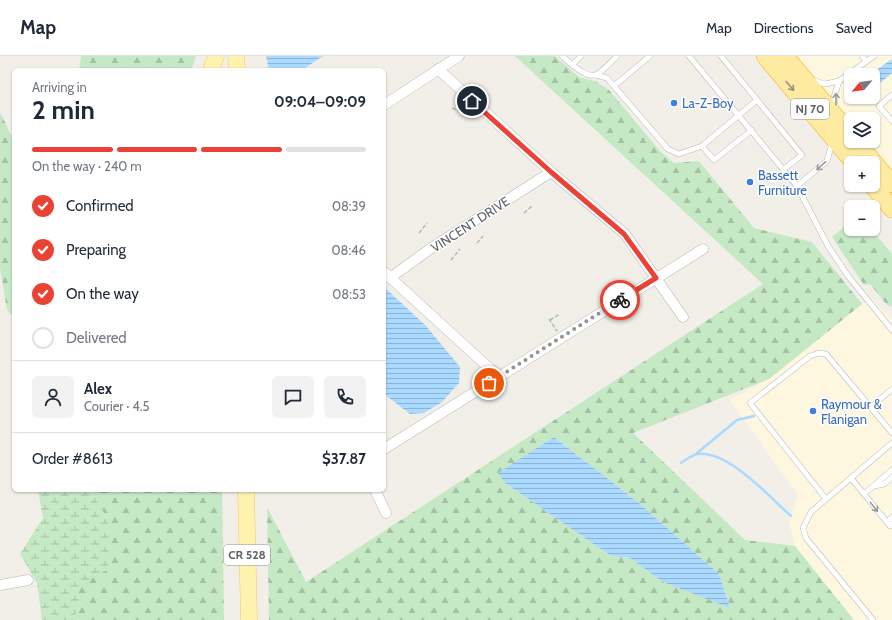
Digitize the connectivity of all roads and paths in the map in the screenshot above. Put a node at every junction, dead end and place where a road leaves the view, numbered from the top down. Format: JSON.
{"nodes":[{"id":1,"x":216,"y":56,"type":"edge"},
{"id":2,"x":236,"y":56,"type":"edge"},
{"id":3,"x":459,"y":56,"type":"edge"},
{"id":4,"x":562,"y":56,"type":"edge"},
{"id":5,"x":581,"y":56,"type":"edge"},
{"id":6,"x":617,"y":56,"type":"edge"},
{"id":7,"x":650,"y":56,"type":"edge"},
{"id":8,"x":689,"y":56,"type":"edge"},
{"id":9,"x":721,"y":56,"type":"edge"},
{"id":10,"x":765,"y":56,"type":"edge"},
{"id":11,"x":784,"y":56,"type":"edge"},
{"id":12,"x":862,"y":56,"type":"edge"},
{"id":13,"x":874,"y":56,"type":"edge"},
{"id":14,"x":866,"y":61,"type":"junction"},
{"id":15,"x":572,"y":65,"type":"junction"},
{"id":16,"x":212,"y":68,"type":"edge"},
{"id":17,"x":237,"y":68,"type":"edge"},
{"id":18,"x":438,"y":69,"type":"junction"},
{"id":19,"x":596,"y":75,"type":"junction"},
{"id":20,"x":802,"y":77,"type":"junction"},
{"id":21,"x":839,"y":81,"type":"junction"},
{"id":22,"x":614,"y":86,"type":"junction"},
{"id":23,"x":892,"y":95,"type":"edge"},
{"id":24,"x":757,"y":100,"type":"junction"},
{"id":25,"x":386,"y":104,"type":"edge"},
{"id":26,"x":452,"y":108,"type":"dead end"},
{"id":27,"x":463,"y":112,"type":"dead end"},
{"id":28,"x":739,"y":116,"type":"junction"},
{"id":29,"x":837,"y":118,"type":"junction"},
{"id":30,"x":892,"y":121,"type":"edge"},
{"id":31,"x":844,"y":126,"type":"edge"},
{"id":32,"x":752,"y":130,"type":"junction"},
{"id":33,"x":833,"y":138,"type":"junction"},
{"id":34,"x":702,"y":146,"type":"junction"},
{"id":35,"x":862,"y":148,"type":"edge"},
{"id":36,"x":848,"y":156,"type":"edge"},
{"id":37,"x":784,"y":169,"type":"junction"},
{"id":38,"x":551,"y":172,"type":"junction"},
{"id":39,"x":892,"y":184,"type":"edge"},
{"id":40,"x":797,"y":186,"type":"junction"},
{"id":41,"x":878,"y":192,"type":"edge"},
{"id":42,"x":532,"y":206,"type":"dead end"},
{"id":43,"x":892,"y":209,"type":"edge"},
{"id":44,"x":524,"y":213,"type":"dead end"},
{"id":45,"x":426,"y":223,"type":"dead end"},
{"id":46,"x":419,"y":233,"type":"dead end"},
{"id":47,"x":483,"y":236,"type":"dead end"},
{"id":48,"x":477,"y":243,"type":"dead end"},
{"id":49,"x":703,"y":248,"type":"dead end"},
{"id":50,"x":460,"y":249,"type":"dead end"},
{"id":51,"x":451,"y":260,"type":"dead end"},
{"id":52,"x":387,"y":275,"type":"edge"},
{"id":53,"x":656,"y":278,"type":"junction"},
{"id":54,"x":560,"y":314,"type":"dead end"},
{"id":55,"x":683,"y":317,"type":"dead end"},
{"id":56,"x":892,"y":330,"type":"edge"},
{"id":57,"x":561,"y":338,"type":"junction"},
{"id":58,"x":499,"y":377,"type":"junction"},
{"id":59,"x":892,"y":389,"type":"edge"},
{"id":60,"x":872,"y":407,"type":"junction"},
{"id":61,"x":892,"y":433,"type":"edge"},
{"id":62,"x":892,"y":443,"type":"edge"},
{"id":63,"x":386,"y":448,"type":"edge"},
{"id":64,"x":892,"y":470,"type":"edge"},
{"id":65,"x":892,"y":477,"type":"edge"},
{"id":66,"x":851,"y":478,"type":"junction"},
{"id":67,"x":873,"y":486,"type":"junction"},
{"id":68,"x":246,"y":492,"type":"edge"},
{"id":69,"x":376,"y":492,"type":"edge"},
{"id":70,"x":864,"y":494,"type":"junction"},
{"id":71,"x":826,"y":500,"type":"junction"},
{"id":72,"x":386,"y":513,"type":"dead end"},
{"id":73,"x":892,"y":517,"type":"edge"},
{"id":74,"x":889,"y":523,"type":"edge"},
{"id":75,"x":28,"y":580,"type":"dead end"},
{"id":76,"x":0,"y":585,"type":"edge"},
{"id":77,"x":248,"y":620,"type":"edge"},
{"id":78,"x":873,"y":620,"type":"edge"}],
"edges":[{"from":1,"to":16,"type":"main road"},
{"from":2,"to":17,"type":"main road"},
{"from":3,"to":18,"type":"street"},
{"from":4,"to":15,"type":"lane"},
{"from":5,"to":15,"type":"lane"},
{"from":6,"to":19,"type":"lane"},
{"from":7,"to":22,"type":"lane"},
{"from":8,"to":28,"type":"lane"},
{"from":9,"to":24,"type":"lane"},
{"from":10,"to":33,"type":"highway","number":"NJ 70","one_way":true},
{"from":11,"to":20,"type":"highway","number":"NJ 70"},
{"from":12,"to":14,"type":"lane"},
{"from":13,"to":14,"type":"lane"},
{"from":14,"to":21,"type":"lane"},
{"from":15,"to":19,"type":"lane"},
{"from":18,"to":25,"type":"street"},
{"from":18,"to":38,"type":"street"},
{"from":19,"to":22,"type":"lane"},
{"from":20,"to":21,"type":"lane"},
{"from":20,"to":29,"type":"highway","number":"NJ 70"},
{"from":29,"to":21,"type":"lane","one_way":true},
{"from":22,"to":34,"type":"lane"},
{"from":23,"to":30,"type":"lane"},
{"from":24,"to":28,"type":"lane"},
{"from":24,"to":37,"type":"lane"},
{"from":26,"to":27,"type":"path"},
{"from":28,"to":32,"type":"lane"},
{"from":28,"to":34,"type":"lane"},
{"from":29,"to":31,"type":"highway","number":"NJ 70"},
{"from":32,"to":34,"type":"lane"},
{"from":32,"to":37,"type":"lane"},
{"from":33,"to":36,"type":"highway","number":"NJ 70"},
{"from":33,"to":40,"type":"lane","one_way":true},
{"from":35,"to":39,"type":"highway"},
{"from":37,"to":40,"type":"lane"},
{"from":38,"to":52,"type":"street","name":"VINCENT DRIVE"},
{"from":38,"to":53,"type":"street"},
{"from":40,"to":56,"type":"lane"},
{"from":41,"to":43,"type":"highway"},
{"from":42,"to":44,"type":"path"},
{"from":45,"to":46,"type":"path"},
{"from":47,"to":48,"type":"path"},
{"from":49,"to":53,"type":"street"},
{"from":50,"to":51,"type":"path"},
{"from":52,"to":58,"type":"street"},
{"from":53,"to":55,"type":"street"},
{"from":53,"to":57,"type":"street"},
{"from":54,"to":57,"type":"path"},
{"from":57,"to":58,"type":"street"},
{"from":58,"to":63,"type":"street"},
{"from":59,"to":60,"type":"lane"},
{"from":60,"to":61,"type":"lane"},
{"from":60,"to":71,"type":"lane"},
{"from":62,"to":66,"type":"lane"},
{"from":64,"to":67,"type":"lane"},
{"from":65,"to":67,"type":"lane"},
{"from":66,"to":70,"type":"lane"},
{"from":66,"to":71,"type":"lane"},
{"from":67,"to":70,"type":"lane"},
{"from":68,"to":77,"type":"main road","number":"CR 528"},
{"from":69,"to":72,"type":"street"},
{"from":70,"to":74,"type":"lane","one_way":true},
{"from":71,"to":78,"type":"lane"},
{"from":73,"to":74,"type":"lane"},
{"from":75,"to":76,"type":"street"}]}
